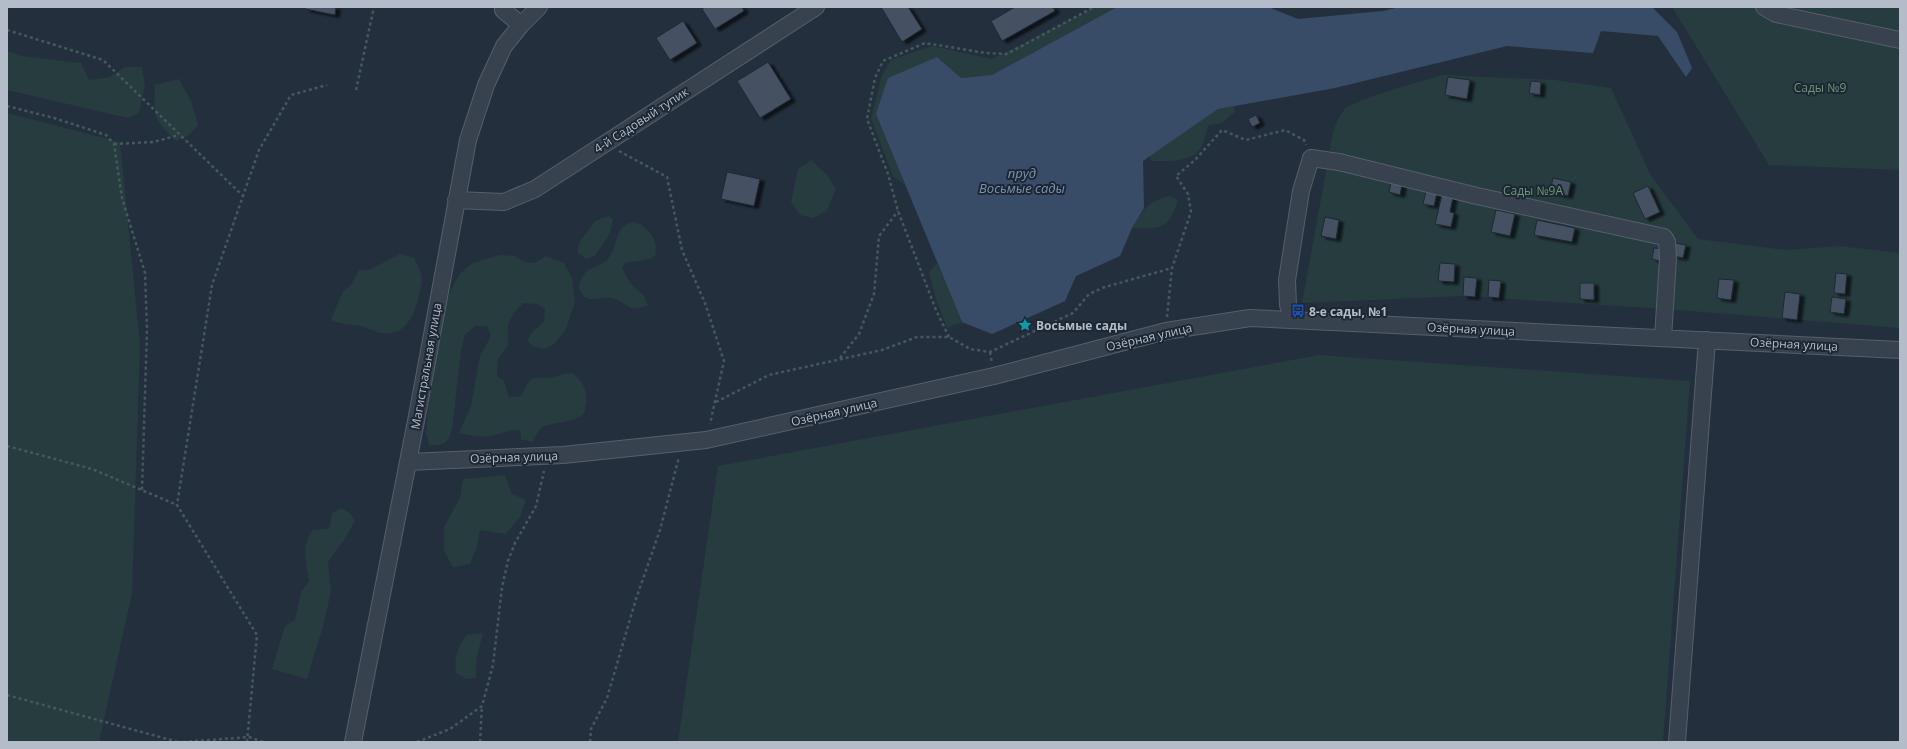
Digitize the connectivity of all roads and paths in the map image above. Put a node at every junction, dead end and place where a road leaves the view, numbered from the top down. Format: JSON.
{"nodes":[{"id":1,"x":374,"y":7,"type":"edge"},
{"id":2,"x":503,"y":7,"type":"edge"},
{"id":3,"x":539,"y":7,"type":"edge"},
{"id":4,"x":816,"y":7,"type":"edge"},
{"id":5,"x":1094,"y":7,"type":"edge"},
{"id":6,"x":1764,"y":7,"type":"edge"},
{"id":7,"x":521,"y":25,"type":"junction"},
{"id":8,"x":7,"y":30,"type":"edge"},
{"id":9,"x":1900,"y":40,"type":"edge"},
{"id":10,"x":327,"y":85,"type":"dead end"},
{"id":11,"x":356,"y":90,"type":"dead end"},
{"id":12,"x":7,"y":106,"type":"edge"},
{"id":13,"x":180,"y":135,"type":"junction"},
{"id":14,"x":114,"y":144,"type":"junction"},
{"id":15,"x":605,"y":144,"type":"junction"},
{"id":16,"x":1311,"y":158,"type":"junction"},
{"id":17,"x":243,"y":196,"type":"junction"},
{"id":18,"x":456,"y":200,"type":"junction"},
{"id":19,"x":898,"y":211,"type":"junction"},
{"id":20,"x":1172,"y":268,"type":"junction"},
{"id":21,"x":1295,"y":320,"type":"junction"},
{"id":22,"x":1166,"y":331,"type":"junction"},
{"id":23,"x":949,"y":337,"type":"junction"},
{"id":24,"x":1662,"y":338,"type":"junction"},
{"id":25,"x":1707,"y":340,"type":"junction"},
{"id":26,"x":1900,"y":350,"type":"edge"},
{"id":27,"x":840,"y":358,"type":"junction"},
{"id":28,"x":716,"y":402,"type":"junction"},
{"id":29,"x":706,"y":440,"type":"junction"},
{"id":30,"x":683,"y":443,"type":"junction"},
{"id":31,"x":7,"y":446,"type":"edge"},
{"id":32,"x":563,"y":455,"type":"junction"},
{"id":33,"x":408,"y":462,"type":"junction"},
{"id":34,"x":142,"y":490,"type":"junction"},
{"id":35,"x":177,"y":505,"type":"junction"},
{"id":36,"x":7,"y":695,"type":"edge"},
{"id":37,"x":482,"y":706,"type":"junction"},
{"id":38,"x":249,"y":737,"type":"junction"},
{"id":39,"x":178,"y":742,"type":"edge"},
{"id":40,"x":183,"y":742,"type":"edge"},
{"id":41,"x":247,"y":742,"type":"edge"},
{"id":42,"x":263,"y":742,"type":"edge"},
{"id":43,"x":352,"y":742,"type":"edge"},
{"id":44,"x":417,"y":742,"type":"edge"},
{"id":45,"x":480,"y":742,"type":"edge"},
{"id":46,"x":590,"y":742,"type":"edge"},
{"id":47,"x":1677,"y":742,"type":"edge"}],
"edges":[{"from":1,"to":11,"type":"path"},
{"from":2,"to":7,"type":"street"},
{"from":3,"to":7,"type":"street","name":"Магистральная улица"},
{"from":4,"to":15,"type":"street","name":"4-й Садовый тупик"},
{"from":5,"to":19,"type":"path"},
{"from":6,"to":9,"type":"street"},
{"from":7,"to":18,"type":"street","name":"Магистральная улица"},
{"from":8,"to":13,"type":"path"},
{"from":10,"to":17,"type":"path"},
{"from":12,"to":14,"type":"path"},
{"from":13,"to":14,"type":"path"},
{"from":13,"to":17,"type":"path"},
{"from":14,"to":34,"type":"path"},
{"from":15,"to":18,"type":"street","name":"4-й Садовый тупик"},
{"from":15,"to":28,"type":"path"},
{"from":16,"to":20,"type":"path"},
{"from":16,"to":21,"type":"street"},
{"from":16,"to":24,"type":"street"},
{"from":17,"to":35,"type":"path"},
{"from":18,"to":33,"type":"street","name":"Магистральная улица"},
{"from":19,"to":23,"type":"path"},
{"from":19,"to":27,"type":"path"},
{"from":20,"to":22,"type":"path"},
{"from":20,"to":23,"type":"path"},
{"from":21,"to":22,"type":"street","name":"Озёрная улица"},
{"from":21,"to":24,"type":"street","name":"Озёрная улица"},
{"from":22,"to":29,"type":"street","name":"Озёрная улица"},
{"from":23,"to":27,"type":"path"},
{"from":24,"to":25,"type":"street","name":"Озёрная улица"},
{"from":25,"to":26,"type":"street","name":"Озёрная улица"},
{"from":25,"to":47,"type":"street"},
{"from":27,"to":28,"type":"path"},
{"from":28,"to":29,"type":"path"},
{"from":29,"to":30,"type":"street","name":"Озёрная улица"},
{"from":30,"to":32,"type":"street","name":"Озёрная улица"},
{"from":30,"to":46,"type":"path"},
{"from":31,"to":34,"type":"path"},
{"from":32,"to":33,"type":"street","name":"Озёрная улица"},
{"from":32,"to":37,"type":"path"},
{"from":33,"to":43,"type":"street","name":"Магистральная улица"},
{"from":34,"to":35,"type":"path"},
{"from":35,"to":38,"type":"path"},
{"from":36,"to":39,"type":"path"},
{"from":37,"to":44,"type":"path"},
{"from":37,"to":45,"type":"path"},
{"from":38,"to":40,"type":"path"},
{"from":38,"to":41,"type":"path"},
{"from":38,"to":42,"type":"path"}]}
